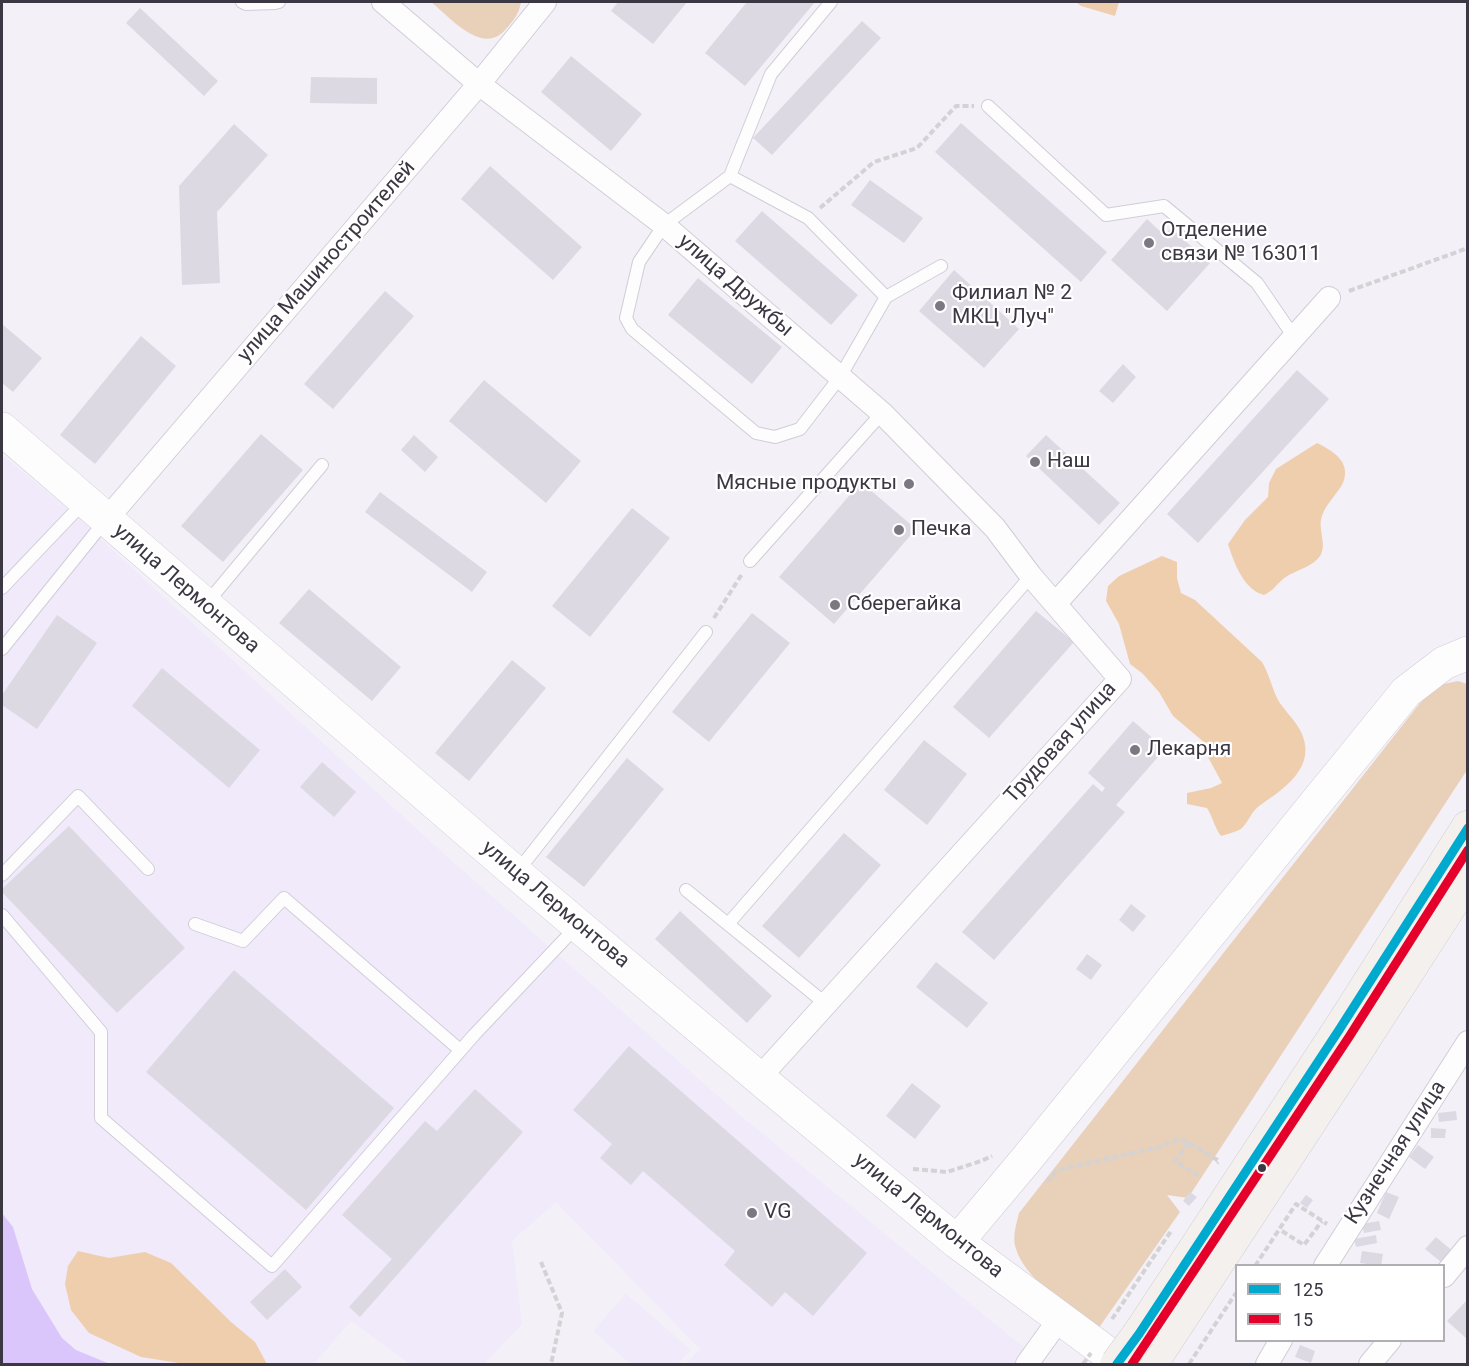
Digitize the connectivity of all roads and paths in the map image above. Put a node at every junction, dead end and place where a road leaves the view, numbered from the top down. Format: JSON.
{"nodes":[{"id":1,"x":242,"y":2,"type":"edge"},
{"id":2,"x":279,"y":2,"type":"edge"},
{"id":3,"x":383,"y":2,"type":"edge"},
{"id":4,"x":545,"y":2,"type":"edge"},
{"id":5,"x":831,"y":2,"type":"edge"},
{"id":6,"x":479,"y":84,"type":"junction"},
{"id":7,"x":988,"y":106,"type":"joint"},
{"id":8,"x":730,"y":176,"type":"junction"},
{"id":9,"x":808,"y":218,"type":"junction"},
{"id":10,"x":664,"y":225,"type":"junction"},
{"id":11,"x":1467,"y":248,"type":"edge"},
{"id":12,"x":941,"y":266,"type":"dead end"},
{"id":13,"x":886,"y":297,"type":"junction"},
{"id":14,"x":1329,"y":298,"type":"joint"},
{"id":15,"x":1294,"y":337,"type":"junction"},
{"id":16,"x":840,"y":377,"type":"junction"},
{"id":17,"x":882,"y":413,"type":"junction"},
{"id":18,"x":2,"y":429,"type":"edge"},
{"id":19,"x":322,"y":465,"type":"dead end"},
{"id":20,"x":95,"y":511,"type":"junction"},
{"id":21,"x":750,"y":561,"type":"joint"},
{"id":22,"x":1031,"y":576,"type":"junction"},
{"id":23,"x":2,"y":588,"type":"edge"},
{"id":24,"x":1056,"y":603,"type":"junction"},
{"id":25,"x":205,"y":605,"type":"junction"},
{"id":26,"x":706,"y":632,"type":"joint"},
{"id":27,"x":2,"y":649,"type":"edge"},
{"id":28,"x":1467,"y":653,"type":"edge"},
{"id":29,"x":1467,"y":673,"type":"edge"},
{"id":30,"x":1406,"y":692,"type":"junction"},
{"id":31,"x":1467,"y":827,"type":"edge"},
{"id":32,"x":148,"y":869,"type":"dead end"},
{"id":33,"x":516,"y":873,"type":"junction"},
{"id":34,"x":2,"y":875,"type":"edge"},
{"id":35,"x":1467,"y":878,"type":"edge"},
{"id":36,"x":686,"y":890,"type":"dead end"},
{"id":37,"x":2,"y":915,"type":"edge"},
{"id":38,"x":195,"y":924,"type":"dead end"},
{"id":39,"x":728,"y":924,"type":"junction"},
{"id":40,"x":578,"y":925,"type":"junction"},
{"id":41,"x":826,"y":1004,"type":"junction"},
{"id":42,"x":1350,"y":1037,"type":"junction"},
{"id":43,"x":1467,"y":1042,"type":"edge"},
{"id":44,"x":460,"y":1050,"type":"junction"},
{"id":45,"x":759,"y":1078,"type":"junction"},
{"id":46,"x":1189,"y":1143,"type":"junction"},
{"id":47,"x":1026,"y":1161,"type":"junction"},
{"id":48,"x":1219,"y":1161,"type":"dead end"},
{"id":49,"x":903,"y":1168,"type":"dead end"},
{"id":50,"x":1198,"y":1175,"type":"dead end"},
{"id":51,"x":1282,"y":1231,"type":"dead end"},
{"id":52,"x":957,"y":1242,"type":"junction"},
{"id":53,"x":1467,"y":1247,"type":"edge"},
{"id":54,"x":541,"y":1263,"type":"dead end"},
{"id":55,"x":1256,"y":1264,"type":"edge"},
{"id":56,"x":1326,"y":1264,"type":"edge"},
{"id":57,"x":1445,"y":1274,"type":"edge"},
{"id":58,"x":1235,"y":1294,"type":"edge"},
{"id":59,"x":1060,"y":1318,"type":"junction"},
{"id":60,"x":1280,"y":1342,"type":"edge"},
{"id":61,"x":1389,"y":1342,"type":"edge"},
{"id":62,"x":1166,"y":1355,"type":"edge"},
{"id":63,"x":551,"y":1365,"type":"edge"},
{"id":64,"x":1027,"y":1365,"type":"edge"},
{"id":65,"x":1117,"y":1365,"type":"edge"},
{"id":66,"x":1122,"y":1365,"type":"edge"},
{"id":67,"x":1267,"y":1365,"type":"edge"},
{"id":68,"x":1370,"y":1365,"type":"edge"}],
"edges":[{"from":1,"to":2,"type":"lane"},
{"from":3,"to":6,"type":"street","name":"улица Дружбы"},
{"from":4,"to":6,"type":"street","name":"улица Машиностроителей"},
{"from":5,"to":8,"type":"lane"},
{"from":6,"to":10,"type":"street","name":"улица Дружбы"},
{"from":6,"to":20,"type":"street","name":"улица Машиностроителей"},
{"from":7,"to":9,"type":"path"},
{"from":7,"to":15,"type":"lane"},
{"from":8,"to":9,"type":"lane"},
{"from":8,"to":10,"type":"lane"},
{"from":9,"to":13,"type":"lane"},
{"from":10,"to":16,"type":"street","name":"улица Дружбы"},
{"from":10,"to":16,"type":"lane"},
{"from":11,"to":14,"type":"path"},
{"from":12,"to":13,"type":"lane"},
{"from":13,"to":16,"type":"lane"},
{"from":14,"to":15,"type":"street"},
{"from":15,"to":24,"type":"street"},
{"from":16,"to":17,"type":"street","name":"улица Дружбы"},
{"from":17,"to":21,"type":"lane"},
{"from":17,"to":22,"type":"street","name":"улица Дружбы"},
{"from":18,"to":20,"type":"street","name":"улица Лермонтова"},
{"from":19,"to":25,"type":"lane"},
{"from":20,"to":23,"type":"lane"},
{"from":20,"to":25,"type":"street","name":"улица Лермонтова"},
{"from":20,"to":27,"type":"lane"},
{"from":21,"to":26,"type":"path"},
{"from":22,"to":24,"type":"street","name":"улица Дружбы"},
{"from":22,"to":39,"type":"lane"},
{"from":24,"to":41,"type":"street","name":"Трудовая улица"},
{"from":25,"to":33,"type":"street","name":"улица Лермонтова"},
{"from":26,"to":33,"type":"lane"},
{"from":28,"to":30,"type":"street"},
{"from":29,"to":30,"type":"street"},
{"from":30,"to":47,"type":"street"},
{"from":31,"to":42,"type":"main road"},
{"from":32,"to":34,"type":"lane"},
{"from":33,"to":40,"type":"street","name":"улица Лермонтова"},
{"from":35,"to":42,"type":"main road"},
{"from":36,"to":39,"type":"lane"},
{"from":37,"to":44,"type":"lane"},
{"from":38,"to":44,"type":"lane"},
{"from":39,"to":41,"type":"lane"},
{"from":40,"to":44,"type":"lane"},
{"from":40,"to":45,"type":"street","name":"улица Лермонтова"},
{"from":41,"to":45,"type":"street","name":"Трудовая улица"},
{"from":42,"to":62,"type":"main road"},
{"from":43,"to":56,"type":"street","name":"Кузнечная улица"},
{"from":45,"to":52,"type":"street","name":"улица Лермонтова"},
{"from":46,"to":47,"type":"path"},
{"from":46,"to":48,"type":"path"},
{"from":46,"to":50,"type":"path"},
{"from":47,"to":49,"type":"path"},
{"from":47,"to":52,"type":"street"},
{"from":51,"to":55,"type":"path"},
{"from":52,"to":59,"type":"street","name":"улица Лермонтова"},
{"from":53,"to":57,"type":"street"},
{"from":54,"to":63,"type":"path"},
{"from":58,"to":62,"type":"path"},
{"from":59,"to":64,"type":"street"},
{"from":59,"to":66,"type":"street","name":"улица Лермонтова"},
{"from":60,"to":67,"type":"street"},
{"from":61,"to":68,"type":"street"},
{"from":62,"to":65,"type":"main road","bridge":true}]}
